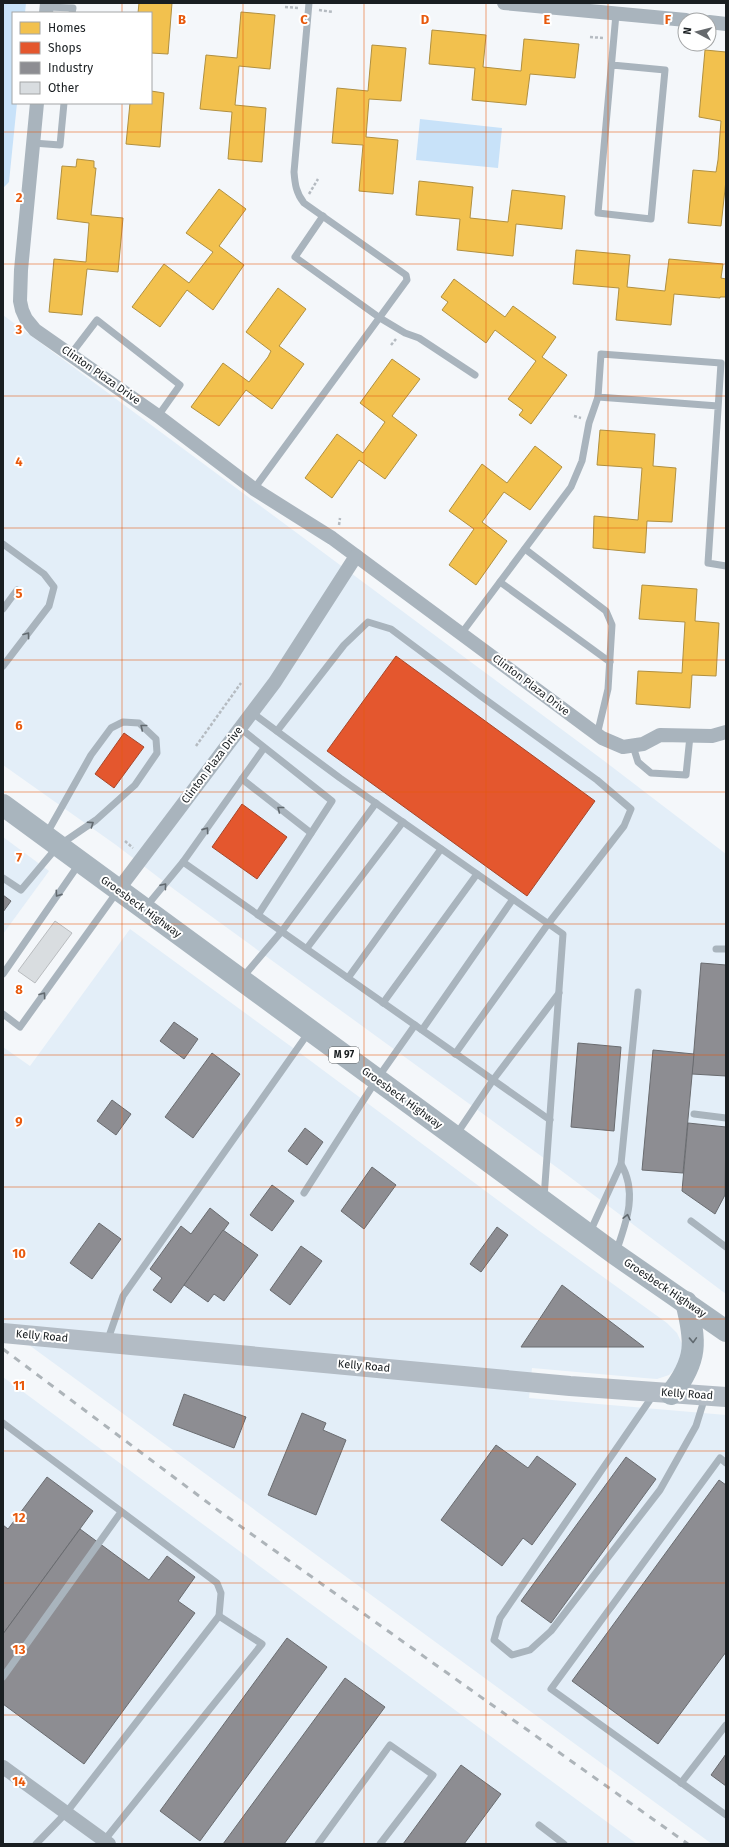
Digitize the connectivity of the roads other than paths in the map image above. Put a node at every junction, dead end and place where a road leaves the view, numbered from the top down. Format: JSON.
{"nodes":[{"id":1,"x":309,"y":3,"type":"edge"},
{"id":2,"x":504,"y":3,"type":"edge"},
{"id":3,"x":47,"y":8,"type":"edge"},
{"id":4,"x":72,"y":12,"type":"edge"},
{"id":5,"x":616,"y":14,"type":"junction"},
{"id":6,"x":677,"y":19,"type":"edge"},
{"id":7,"x":612,"y":65,"type":"junction"},
{"id":8,"x":37,"y":104,"type":"edge"},
{"id":9,"x":64,"y":104,"type":"edge"},
{"id":10,"x":33,"y":143,"type":"junction"},
{"id":11,"x":323,"y":216,"type":"junction"},
{"id":12,"x":380,"y":318,"type":"junction"},
{"id":13,"x":71,"y":354,"type":"junction"},
{"id":14,"x":475,"y":375,"type":"dead end"},
{"id":15,"x":598,"y":397,"type":"junction"},
{"id":16,"x":718,"y":406,"type":"junction"},
{"id":17,"x":158,"y":416,"type":"junction"},
{"id":18,"x":254,"y":489,"type":"junction"},
{"id":19,"x":3,"y":544,"type":"edge"},
{"id":20,"x":525,"y":549,"type":"junction"},
{"id":21,"x":356,"y":556,"type":"junction"},
{"id":22,"x":726,"y":566,"type":"edge"},
{"id":23,"x":500,"y":582,"type":"junction"},
{"id":24,"x":17,"y":590,"type":"dead end"},
{"id":25,"x":3,"y":609,"type":"edge"},
{"id":26,"x":461,"y":634,"type":"junction"},
{"id":27,"x":610,"y":662,"type":"junction"},
{"id":28,"x":3,"y":666,"type":"edge"},
{"id":29,"x":251,"y":712,"type":"junction"},
{"id":30,"x":240,"y":728,"type":"junction"},
{"id":31,"x":277,"y":731,"type":"junction"},
{"id":32,"x":726,"y":732,"type":"edge"},
{"id":33,"x":597,"y":735,"type":"junction"},
{"id":34,"x":690,"y":736,"type":"junction"},
{"id":35,"x":633,"y":746,"type":"junction"},
{"id":36,"x":264,"y":748,"type":"junction"},
{"id":37,"x":242,"y":779,"type":"junction"},
{"id":38,"x":376,"y":804,"type":"junction"},
{"id":39,"x":3,"y":805,"type":"edge"},
{"id":40,"x":403,"y":822,"type":"junction"},
{"id":41,"x":311,"y":833,"type":"junction"},
{"id":42,"x":52,"y":841,"type":"junction"},
{"id":43,"x":441,"y":849,"type":"junction"},
{"id":44,"x":80,"y":862,"type":"junction"},
{"id":45,"x":184,"y":862,"type":"junction"},
{"id":46,"x":477,"y":874,"type":"junction"},
{"id":47,"x":3,"y":878,"type":"edge"},
{"id":48,"x":118,"y":890,"type":"junction"},
{"id":49,"x":513,"y":899,"type":"junction"},
{"id":50,"x":144,"y":909,"type":"junction"},
{"id":51,"x":258,"y":915,"type":"junction"},
{"id":52,"x":548,"y":924,"type":"junction"},
{"id":53,"x":282,"y":931,"type":"junction"},
{"id":54,"x":307,"y":948,"type":"junction"},
{"id":55,"x":716,"y":949,"type":"dead end"},
{"id":56,"x":726,"y":949,"type":"edge"},
{"id":57,"x":3,"y":974,"type":"edge"},
{"id":58,"x":348,"y":978,"type":"junction"},
{"id":59,"x":241,"y":979,"type":"junction"},
{"id":60,"x":559,"y":992,"type":"junction"},
{"id":61,"x":638,"y":992,"type":"dead end"},
{"id":62,"x":383,"y":1003,"type":"junction"},
{"id":63,"x":3,"y":1014,"type":"edge"},
{"id":64,"x":415,"y":1025,"type":"junction"},
{"id":65,"x":310,"y":1030,"type":"junction"},
{"id":66,"x":422,"y":1030,"type":"junction"},
{"id":67,"x":455,"y":1054,"type":"junction"},
{"id":68,"x":376,"y":1079,"type":"junction"},
{"id":69,"x":493,"y":1080,"type":"junction"},
{"id":70,"x":694,"y":1114,"type":"dead end"},
{"id":71,"x":726,"y":1118,"type":"edge"},
{"id":72,"x":550,"y":1120,"type":"junction"},
{"id":73,"x":455,"y":1137,"type":"junction"},
{"id":74,"x":621,"y":1164,"type":"junction"},
{"id":75,"x":304,"y":1193,"type":"dead end"},
{"id":76,"x":544,"y":1202,"type":"junction"},
{"id":77,"x":691,"y":1222,"type":"dead end"},
{"id":78,"x":589,"y":1235,"type":"junction"},
{"id":79,"x":726,"y":1247,"type":"edge"},
{"id":80,"x":616,"y":1254,"type":"junction"},
{"id":81,"x":686,"y":1302,"type":"junction"},
{"id":82,"x":726,"y":1331,"type":"edge"},
{"id":83,"x":3,"y":1333,"type":"edge"},
{"id":84,"x":107,"y":1342,"type":"junction"},
{"id":85,"x":663,"y":1393,"type":"junction"},
{"id":86,"x":705,"y":1395,"type":"junction"},
{"id":87,"x":726,"y":1397,"type":"edge"},
{"id":88,"x":3,"y":1423,"type":"edge"},
{"id":89,"x":726,"y":1463,"type":"edge"},
{"id":90,"x":122,"y":1512,"type":"junction"},
{"id":91,"x":219,"y":1616,"type":"junction"},
{"id":92,"x":3,"y":1677,"type":"edge"},
{"id":93,"x":726,"y":1725,"type":"edge"},
{"id":94,"x":3,"y":1767,"type":"edge"},
{"id":95,"x":681,"y":1782,"type":"junction"},
{"id":96,"x":66,"y":1813,"type":"junction"},
{"id":97,"x":726,"y":1815,"type":"edge"},
{"id":98,"x":539,"y":1825,"type":"dead end"},
{"id":99,"x":105,"y":1843,"type":"edge"},
{"id":100,"x":36,"y":1844,"type":"edge"},
{"id":101,"x":318,"y":1844,"type":"edge"},
{"id":102,"x":380,"y":1844,"type":"edge"},
{"id":103,"x":564,"y":1844,"type":"edge"}],
"edges":[{"from":1,"to":11,"type":"lane"},
{"from":2,"to":5,"type":"street"},
{"from":3,"to":4,"type":"lane"},
{"from":5,"to":6,"type":"street"},
{"from":5,"to":7,"type":"lane"},
{"from":7,"to":7,"type":"lane"},
{"from":8,"to":10,"type":"street","name":"Clinton Plaza Drive"},
{"from":9,"to":10,"type":"lane"},
{"from":10,"to":13,"type":"street","name":"Clinton Plaza Drive"},
{"from":11,"to":12,"type":"lane"},
{"from":11,"to":12,"type":"lane"},
{"from":12,"to":14,"type":"lane"},
{"from":12,"to":18,"type":"lane"},
{"from":13,"to":17,"type":"street","name":"Clinton Plaza Drive"},
{"from":13,"to":17,"type":"lane"},
{"from":15,"to":16,"type":"lane"},
{"from":15,"to":16,"type":"lane"},
{"from":15,"to":20,"type":"lane"},
{"from":16,"to":22,"type":"lane"},
{"from":17,"to":18,"type":"street","name":"Clinton Plaza Drive"},
{"from":18,"to":21,"type":"street","name":"Clinton Plaza Drive"},
{"from":28,"to":19,"type":"lane","one_way":true},
{"from":20,"to":23,"type":"lane"},
{"from":20,"to":27,"type":"lane"},
{"from":21,"to":26,"type":"street","name":"Clinton Plaza Drive"},
{"from":21,"to":29,"type":"street","name":"Clinton Plaza Drive"},
{"from":23,"to":26,"type":"lane"},
{"from":23,"to":27,"type":"lane"},
{"from":24,"to":25,"type":"lane"},
{"from":26,"to":33,"type":"street","name":"Clinton Plaza Drive"},
{"from":27,"to":33,"type":"lane"},
{"from":29,"to":30,"type":"street","name":"Clinton Plaza Drive"},
{"from":29,"to":31,"type":"lane"},
{"from":30,"to":36,"type":"lane"},
{"from":30,"to":48,"type":"street","name":"Clinton Plaza Drive"},
{"from":31,"to":38,"type":"lane"},
{"from":31,"to":52,"type":"lane"},
{"from":32,"to":34,"type":"street","name":"Clinton Plaza Drive"},
{"from":33,"to":35,"type":"street","name":"Clinton Plaza Drive"},
{"from":34,"to":35,"type":"street","name":"Clinton Plaza Drive"},
{"from":34,"to":35,"type":"lane"},
{"from":36,"to":37,"type":"lane"},
{"from":36,"to":41,"type":"lane"},
{"from":41,"to":37,"type":"lane","one_way":true},
{"from":45,"to":37,"type":"lane","one_way":true},
{"from":38,"to":40,"type":"lane"},
{"from":38,"to":53,"type":"lane"},
{"from":39,"to":42,"type":"main road","name":"Groesbeck Highway","number":"M 97"},
{"from":40,"to":43,"type":"lane"},
{"from":40,"to":54,"type":"lane"},
{"from":41,"to":51,"type":"lane"},
{"from":42,"to":42,"type":"lane","one_way":true},
{"from":42,"to":44,"type":"main road","name":"Groesbeck Highway","number":"M 97"},
{"from":42,"to":47,"type":"lane"},
{"from":43,"to":46,"type":"lane"},
{"from":43,"to":58,"type":"lane"},
{"from":44,"to":48,"type":"main road","name":"Groesbeck Highway","number":"M 97"},
{"from":44,"to":57,"type":"lane","one_way":true},
{"from":50,"to":45,"type":"lane","one_way":true},
{"from":45,"to":51,"type":"lane"},
{"from":46,"to":49,"type":"lane"},
{"from":46,"to":62,"type":"lane"},
{"from":48,"to":50,"type":"main road","name":"Groesbeck Highway","number":"M 97"},
{"from":63,"to":48,"type":"lane","one_way":true},
{"from":49,"to":52,"type":"lane"},
{"from":49,"to":66,"type":"lane"},
{"from":50,"to":59,"type":"main road","name":"Groesbeck Highway","number":"M 97"},
{"from":51,"to":53,"type":"lane"},
{"from":52,"to":60,"type":"lane"},
{"from":52,"to":67,"type":"lane"},
{"from":53,"to":54,"type":"lane"},
{"from":53,"to":59,"type":"lane"},
{"from":54,"to":58,"type":"lane"},
{"from":55,"to":56,"type":"lane"},
{"from":58,"to":62,"type":"lane"},
{"from":59,"to":65,"type":"main road","name":"Groesbeck Highway","number":"M 97"},
{"from":60,"to":69,"type":"lane"},
{"from":60,"to":72,"type":"lane"},
{"from":61,"to":74,"type":"lane"},
{"from":62,"to":64,"type":"lane"},
{"from":64,"to":66,"type":"lane"},
{"from":64,"to":68,"type":"lane"},
{"from":65,"to":68,"type":"main road","name":"Groesbeck Highway","number":"M 97"},
{"from":65,"to":84,"type":"lane"},
{"from":66,"to":67,"type":"lane"},
{"from":67,"to":69,"type":"lane"},
{"from":68,"to":73,"type":"main road","name":"Groesbeck Highway","number":"M 97"},
{"from":68,"to":75,"type":"lane"},
{"from":69,"to":72,"type":"lane"},
{"from":69,"to":73,"type":"lane"},
{"from":70,"to":71,"type":"lane"},
{"from":72,"to":76,"type":"lane"},
{"from":73,"to":76,"type":"main road","name":"Groesbeck Highway","number":"M 97"},
{"from":74,"to":78,"type":"lane"},
{"from":80,"to":74,"type":"lane","one_way":true},
{"from":76,"to":78,"type":"main road","name":"Groesbeck Highway","number":"M 97"},
{"from":77,"to":79,"type":"lane"},
{"from":78,"to":80,"type":"main road","name":"Groesbeck Highway","number":"M 97"},
{"from":80,"to":81,"type":"main road","name":"Groesbeck Highway","number":"M 97"},
{"from":81,"to":82,"type":"main road","name":"Groesbeck Highway","number":"M 97"},
{"from":81,"to":85,"type":"main road","one_way":true},
{"from":83,"to":84,"type":"street","name":"Kelly Road"},
{"from":84,"to":85,"type":"street","name":"Kelly Road"},
{"from":85,"to":86,"type":"street","name":"Kelly Road"},
{"from":85,"to":86,"type":"lane"},
{"from":86,"to":87,"type":"street","name":"Kelly Road"},
{"from":88,"to":90,"type":"lane"},
{"from":89,"to":95,"type":"lane"},
{"from":90,"to":91,"type":"lane"},
{"from":90,"to":92,"type":"lane"},
{"from":91,"to":96,"type":"lane"},
{"from":91,"to":99,"type":"lane"},
{"from":93,"to":95,"type":"lane"},
{"from":94,"to":96,"type":"street"},
{"from":95,"to":97,"type":"lane"},
{"from":96,"to":99,"type":"street"},
{"from":96,"to":100,"type":"lane"},
{"from":98,"to":103,"type":"lane"},
{"from":101,"to":102,"type":"lane"}]}
